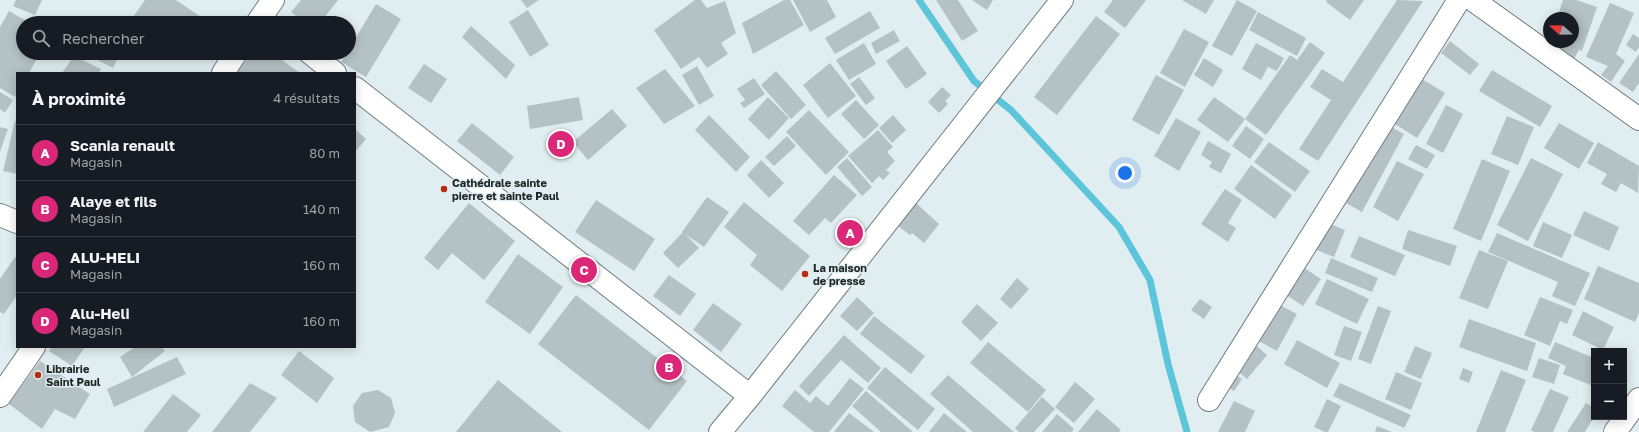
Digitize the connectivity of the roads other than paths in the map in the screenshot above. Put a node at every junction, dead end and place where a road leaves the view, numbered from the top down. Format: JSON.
{"nodes":[{"id":1,"x":1062,"y":0,"type":"edge"},
{"id":2,"x":1459,"y":0,"type":"edge"},
{"id":3,"x":1473,"y":0,"type":"edge"},
{"id":4,"x":231,"y":60,"type":"edge"},
{"id":5,"x":319,"y":60,"type":"edge"},
{"id":6,"x":224,"y":72,"type":"edge"},
{"id":7,"x":334,"y":72,"type":"edge"},
{"id":8,"x":356,"y":89,"type":"edge"},
{"id":9,"x":1639,"y":119,"type":"edge"},
{"id":10,"x":0,"y":216,"type":"edge"},
{"id":11,"x":16,"y":222,"type":"edge"},
{"id":12,"x":33,"y":348,"type":"edge"},
{"id":13,"x":0,"y":396,"type":"edge"},
{"id":14,"x":750,"y":396,"type":"junction"},
{"id":15,"x":1639,"y":399,"type":"edge"},
{"id":16,"x":1209,"y":400,"type":"dead end"},
{"id":17,"x":720,"y":432,"type":"edge"},
{"id":18,"x":1615,"y":432,"type":"edge"}],
"edges":[{"from":1,"to":14,"type":"street"},
{"from":2,"to":16,"type":"street"},
{"from":3,"to":9,"type":"street"},
{"from":4,"to":6,"type":"street"},
{"from":5,"to":7,"type":"street"},
{"from":8,"to":14,"type":"street"},
{"from":10,"to":11,"type":"street"},
{"from":12,"to":13,"type":"street"},
{"from":14,"to":17,"type":"street"},
{"from":15,"to":18,"type":"street"}]}
